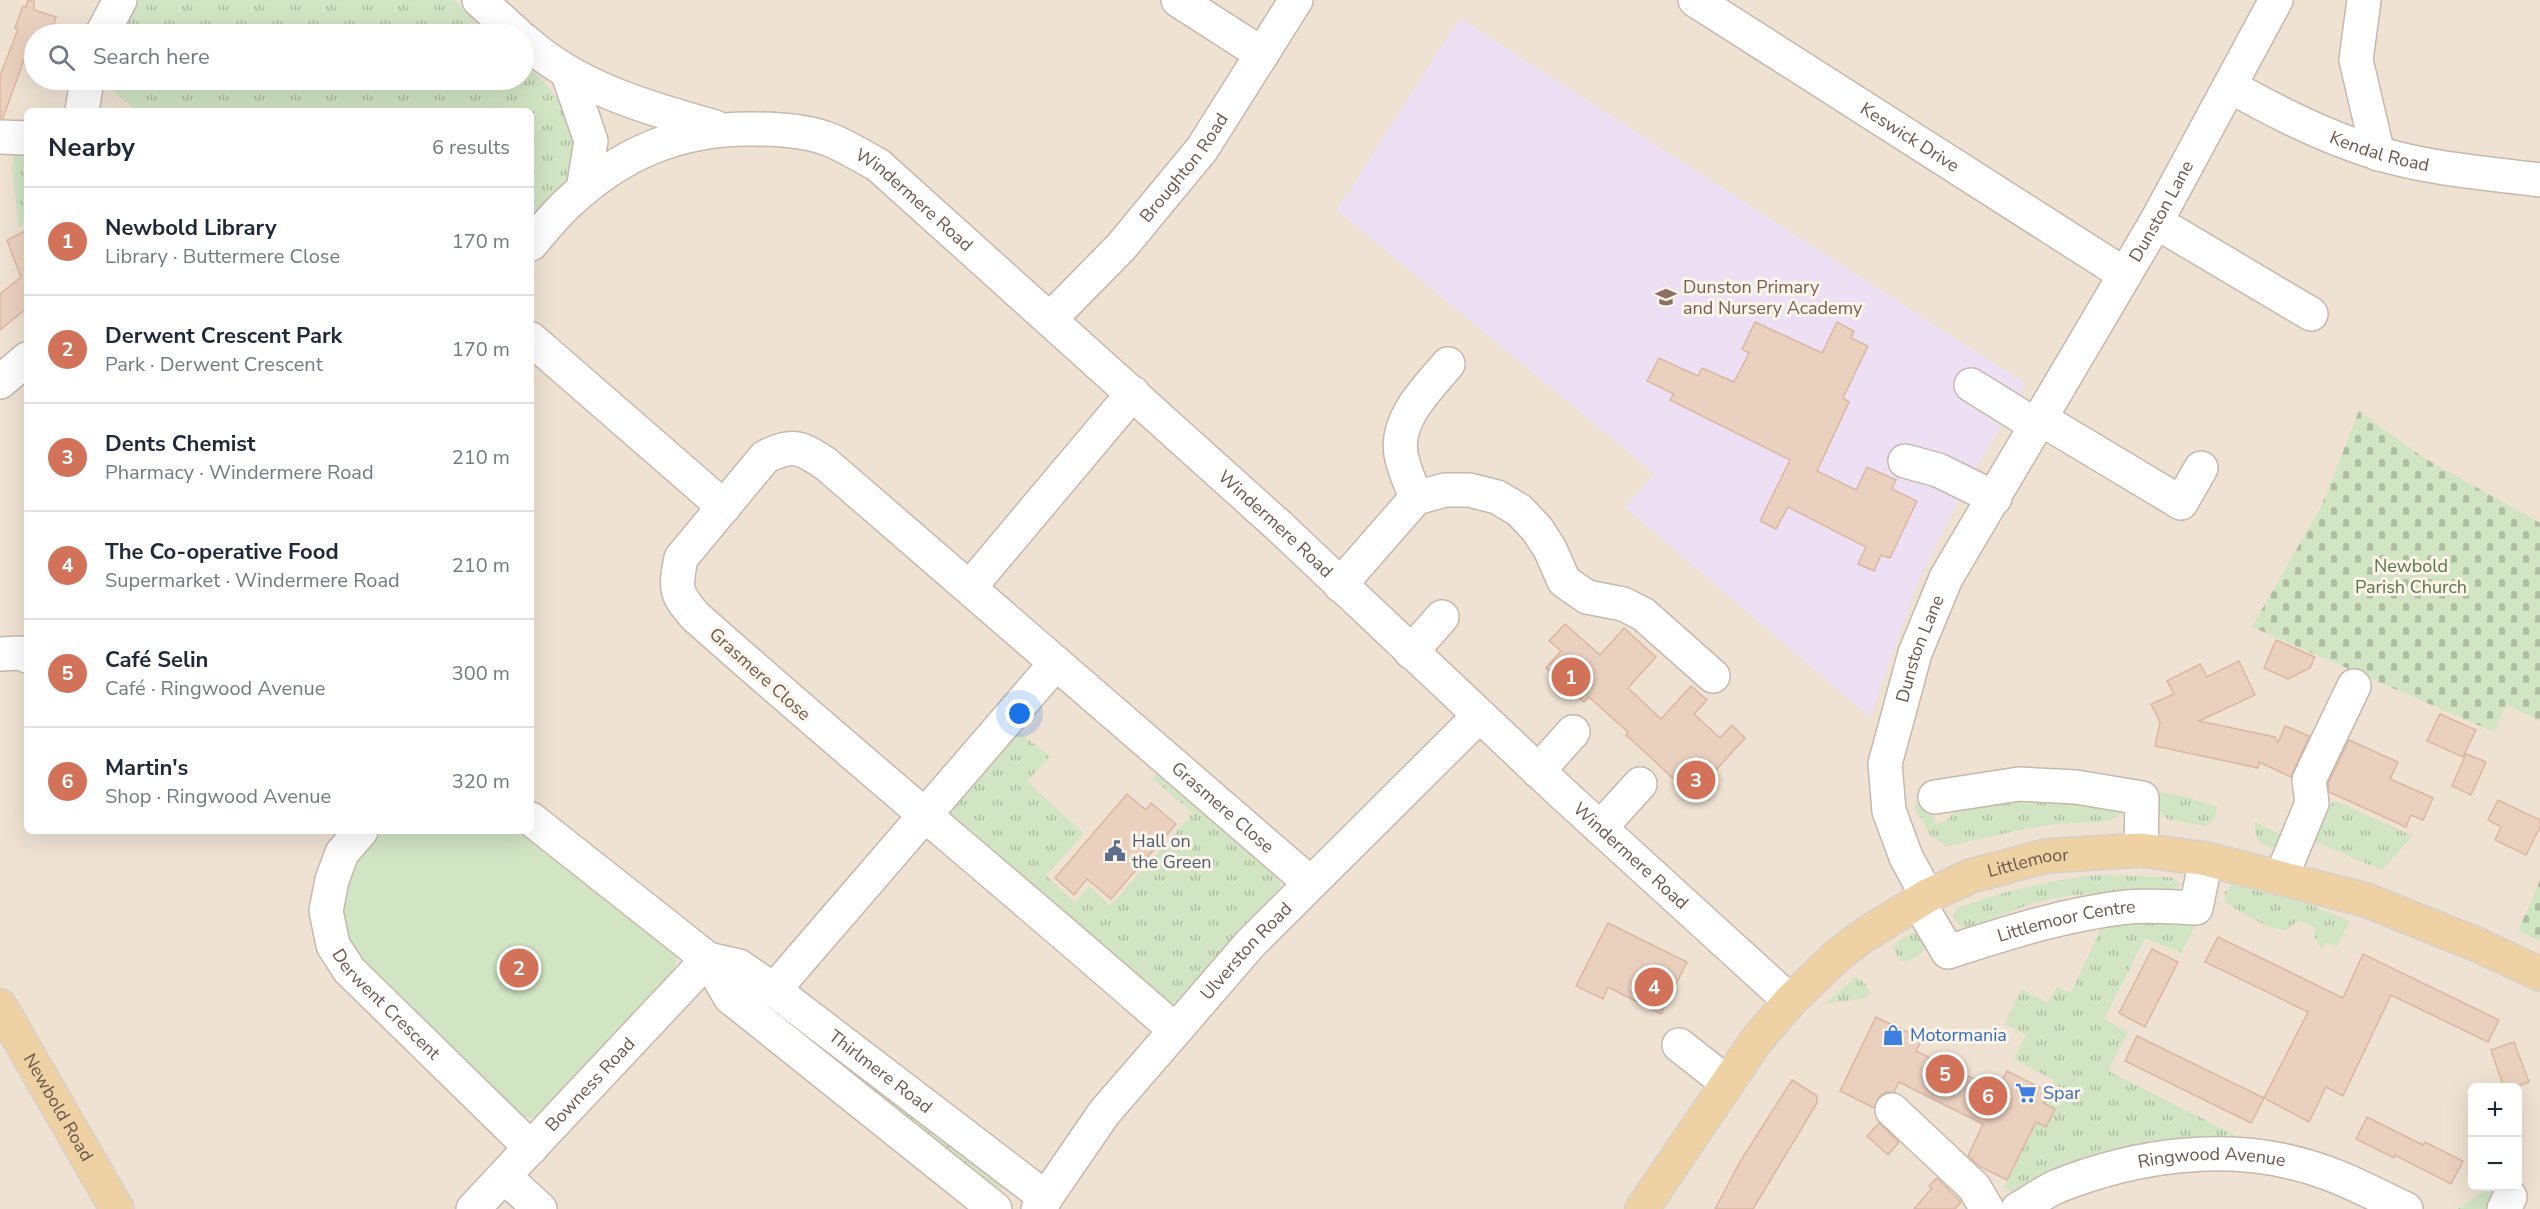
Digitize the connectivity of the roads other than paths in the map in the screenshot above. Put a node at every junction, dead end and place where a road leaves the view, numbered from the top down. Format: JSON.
{"nodes":[{"id":1,"x":120,"y":0,"type":"edge"},
{"id":2,"x":479,"y":0,"type":"edge"},
{"id":3,"x":1178,"y":0,"type":"edge"},
{"id":4,"x":1296,"y":0,"type":"edge"},
{"id":5,"x":1695,"y":0,"type":"edge"},
{"id":6,"x":2276,"y":0,"type":"edge"},
{"id":7,"x":2364,"y":0,"type":"edge"},
{"id":8,"x":107,"y":24,"type":"edge"},
{"id":9,"x":506,"y":24,"type":"edge"},
{"id":10,"x":534,"y":50,"type":"edge"},
{"id":11,"x":1262,"y":54,"type":"junction"},
{"id":12,"x":568,"y":74,"type":"junction"},
{"id":13,"x":2230,"y":86,"type":"junction"},
{"id":14,"x":85,"y":90,"type":"edge"},
{"id":15,"x":82,"y":108,"type":"edge"},
{"id":16,"x":719,"y":129,"type":"junction"},
{"id":17,"x":0,"y":137,"type":"edge"},
{"id":18,"x":24,"y":138,"type":"edge"},
{"id":19,"x":2378,"y":154,"type":"junction"},
{"id":20,"x":2540,"y":180,"type":"edge"},
{"id":21,"x":583,"y":189,"type":"junction"},
{"id":22,"x":2156,"y":222,"type":"junction"},
{"id":23,"x":534,"y":241,"type":"edge"},
{"id":24,"x":2124,"y":274,"type":"junction"},
{"id":25,"x":2311,"y":314,"type":"dead end"},
{"id":26,"x":1051,"y":318,"type":"junction"},
{"id":27,"x":534,"y":342,"type":"edge"},
{"id":28,"x":24,"y":362,"type":"edge"},
{"id":29,"x":1433,"y":370,"type":"dead end"},
{"id":30,"x":0,"y":382,"type":"edge"},
{"id":31,"x":1971,"y":385,"type":"dead end"},
{"id":32,"x":1133,"y":393,"type":"junction"},
{"id":33,"x":2039,"y":422,"type":"junction"},
{"id":34,"x":1905,"y":461,"type":"dead end"},
{"id":35,"x":2201,"y":468,"type":"dead end"},
{"id":36,"x":1416,"y":498,"type":"junction"},
{"id":37,"x":1995,"y":498,"type":"junction"},
{"id":38,"x":724,"y":507,"type":"junction"},
{"id":39,"x":1340,"y":585,"type":"junction"},
{"id":40,"x":970,"y":587,"type":"junction"},
{"id":41,"x":1442,"y":617,"type":"dead end"},
{"id":42,"x":1411,"y":652,"type":"junction"},
{"id":43,"x":0,"y":654,"type":"edge"},
{"id":44,"x":24,"y":655,"type":"edge"},
{"id":45,"x":1056,"y":663,"type":"junction"},
{"id":46,"x":1713,"y":676,"type":"dead end"},
{"id":47,"x":2354,"y":686,"type":"dead end"},
{"id":48,"x":1479,"y":716,"type":"junction"},
{"id":49,"x":1573,"y":732,"type":"dead end"},
{"id":50,"x":1538,"y":771,"type":"junction"},
{"id":51,"x":1640,"y":784,"type":"dead end"},
{"id":52,"x":1935,"y":797,"type":"dead end"},
{"id":53,"x":927,"y":815,"type":"junction"},
{"id":54,"x":534,"y":821,"type":"edge"},
{"id":55,"x":1599,"y":828,"type":"junction"},
{"id":56,"x":358,"y":834,"type":"edge"},
{"id":57,"x":2141,"y":850,"type":"junction"},
{"id":58,"x":2206,"y":859,"type":"junction"},
{"id":59,"x":2280,"y":878,"type":"junction"},
{"id":60,"x":1309,"y":882,"type":"junction"},
{"id":61,"x":1923,"y":898,"type":"junction"},
{"id":62,"x":708,"y":959,"type":"junction"},
{"id":63,"x":2540,"y":974,"type":"edge"},
{"id":64,"x":774,"y":990,"type":"junction"},
{"id":65,"x":1790,"y":1001,"type":"junction"},
{"id":66,"x":0,"y":1006,"type":"edge"},
{"id":67,"x":1175,"y":1030,"type":"junction"},
{"id":68,"x":1679,"y":1045,"type":"dead end"},
{"id":69,"x":1726,"y":1082,"type":"junction"},
{"id":70,"x":1892,"y":1110,"type":"dead end"},
{"id":71,"x":531,"y":1148,"type":"junction"},
{"id":72,"x":505,"y":1177,"type":"junction"},
{"id":73,"x":1042,"y":1204,"type":"edge"},
{"id":74,"x":117,"y":1209,"type":"edge"},
{"id":75,"x":473,"y":1209,"type":"edge"},
{"id":76,"x":540,"y":1209,"type":"edge"},
{"id":77,"x":995,"y":1209,"type":"edge"},
{"id":78,"x":1642,"y":1209,"type":"edge"},
{"id":79,"x":1987,"y":1209,"type":"edge"},
{"id":80,"x":2018,"y":1209,"type":"edge"},
{"id":81,"x":2406,"y":1209,"type":"edge"}],
"edges":[{"from":1,"to":8,"type":"street"},
{"from":2,"to":9,"type":"street"},
{"from":3,"to":11,"type":"street"},
{"from":4,"to":11,"type":"street","name":"Broughton Road"},
{"from":5,"to":24,"type":"street","name":"Keswick Drive"},
{"from":6,"to":13,"type":"street","name":"Dunston Lane"},
{"from":7,"to":19,"type":"street"},
{"from":10,"to":12,"type":"street","name":"Windermere Road"},
{"from":11,"to":26,"type":"street","name":"Broughton Road"},
{"from":12,"to":16,"type":"street","name":"Windermere Road"},
{"from":12,"to":21,"type":"street"},
{"from":13,"to":19,"type":"street","name":"Kendal Road"},
{"from":13,"to":22,"type":"street","name":"Dunston Lane"},
{"from":14,"to":15,"type":"street"},
{"from":16,"to":21,"type":"street","name":"Windermere Road"},
{"from":16,"to":26,"type":"street","name":"Windermere Road"},
{"from":17,"to":18,"type":"street"},
{"from":19,"to":20,"type":"street","name":"Kendal Road"},
{"from":21,"to":23,"type":"street","name":"Windermere Road"},
{"from":22,"to":24,"type":"street","name":"Dunston Lane"},
{"from":22,"to":25,"type":"street"},
{"from":24,"to":33,"type":"street","name":"Dunston Lane"},
{"from":26,"to":32,"type":"street","name":"Windermere Road"},
{"from":27,"to":38,"type":"street"},
{"from":28,"to":30,"type":"street"},
{"from":29,"to":36,"type":"street"},
{"from":31,"to":33,"type":"street"},
{"from":32,"to":39,"type":"street","name":"Windermere Road"},
{"from":32,"to":40,"type":"street"},
{"from":33,"to":35,"type":"street"},
{"from":33,"to":37,"type":"street","name":"Dunston Lane"},
{"from":34,"to":37,"type":"street"},
{"from":36,"to":39,"type":"street"},
{"from":36,"to":46,"type":"street"},
{"from":37,"to":61,"type":"street","name":"Dunston Lane"},
{"from":38,"to":40,"type":"street","name":"Grasmere Close"},
{"from":38,"to":53,"type":"street","name":"Grasmere Close"},
{"from":39,"to":42,"type":"street","name":"Windermere Road"},
{"from":40,"to":45,"type":"street","name":"Grasmere Close"},
{"from":41,"to":42,"type":"street"},
{"from":42,"to":48,"type":"street","name":"Windermere Road"},
{"from":43,"to":44,"type":"street"},
{"from":45,"to":53,"type":"street"},
{"from":45,"to":60,"type":"street","name":"Grasmere Close"},
{"from":47,"to":59,"type":"street"},
{"from":48,"to":50,"type":"street","name":"Windermere Road"},
{"from":48,"to":60,"type":"street","name":"Ulverston Road"},
{"from":49,"to":50,"type":"street"},
{"from":50,"to":55,"type":"street","name":"Windermere Road"},
{"from":51,"to":55,"type":"street"},
{"from":52,"to":57,"type":"street"},
{"from":53,"to":64,"type":"street"},
{"from":53,"to":67,"type":"street","name":"Grasmere Close"},
{"from":54,"to":62,"type":"street","name":"Thirlmere Road"},
{"from":55,"to":65,"type":"street","name":"Windermere Road"},
{"from":56,"to":71,"type":"street","name":"Derwent Crescent"},
{"from":57,"to":58,"type":"main road","name":"Littlemoor"},
{"from":57,"to":61,"type":"main road","name":"Littlemoor"},
{"from":58,"to":59,"type":"main road","name":"Littlemoor"},
{"from":58,"to":61,"type":"street","name":"Littlemoor Centre"},
{"from":59,"to":63,"type":"main road","name":"Littlemoor"},
{"from":60,"to":67,"type":"street","name":"Ulverston Road"},
{"from":61,"to":65,"type":"main road","name":"Littlemoor"},
{"from":62,"to":64,"type":"street","name":"Thirlmere Road"},
{"from":62,"to":71,"type":"street","name":"Bowness Road"},
{"from":62,"to":77,"type":"street","name":"Thirlmere Road"},
{"from":64,"to":73,"type":"street","name":"Thirlmere Road"},
{"from":65,"to":69,"type":"main road","name":"Littlemoor"},
{"from":66,"to":74,"type":"main road","name":"Newbold Road"},
{"from":67,"to":73,"type":"street","name":"Ulverston Road"},
{"from":68,"to":69,"type":"street"},
{"from":69,"to":78,"type":"main road","name":"Littlemoor"},
{"from":70,"to":79,"type":"street"},
{"from":71,"to":72,"type":"street","name":"Bowness Road"},
{"from":72,"to":75,"type":"street","name":"Bowness Road"},
{"from":72,"to":76,"type":"street"},
{"from":80,"to":81,"type":"street","name":"Ringwood Avenue"}]}
